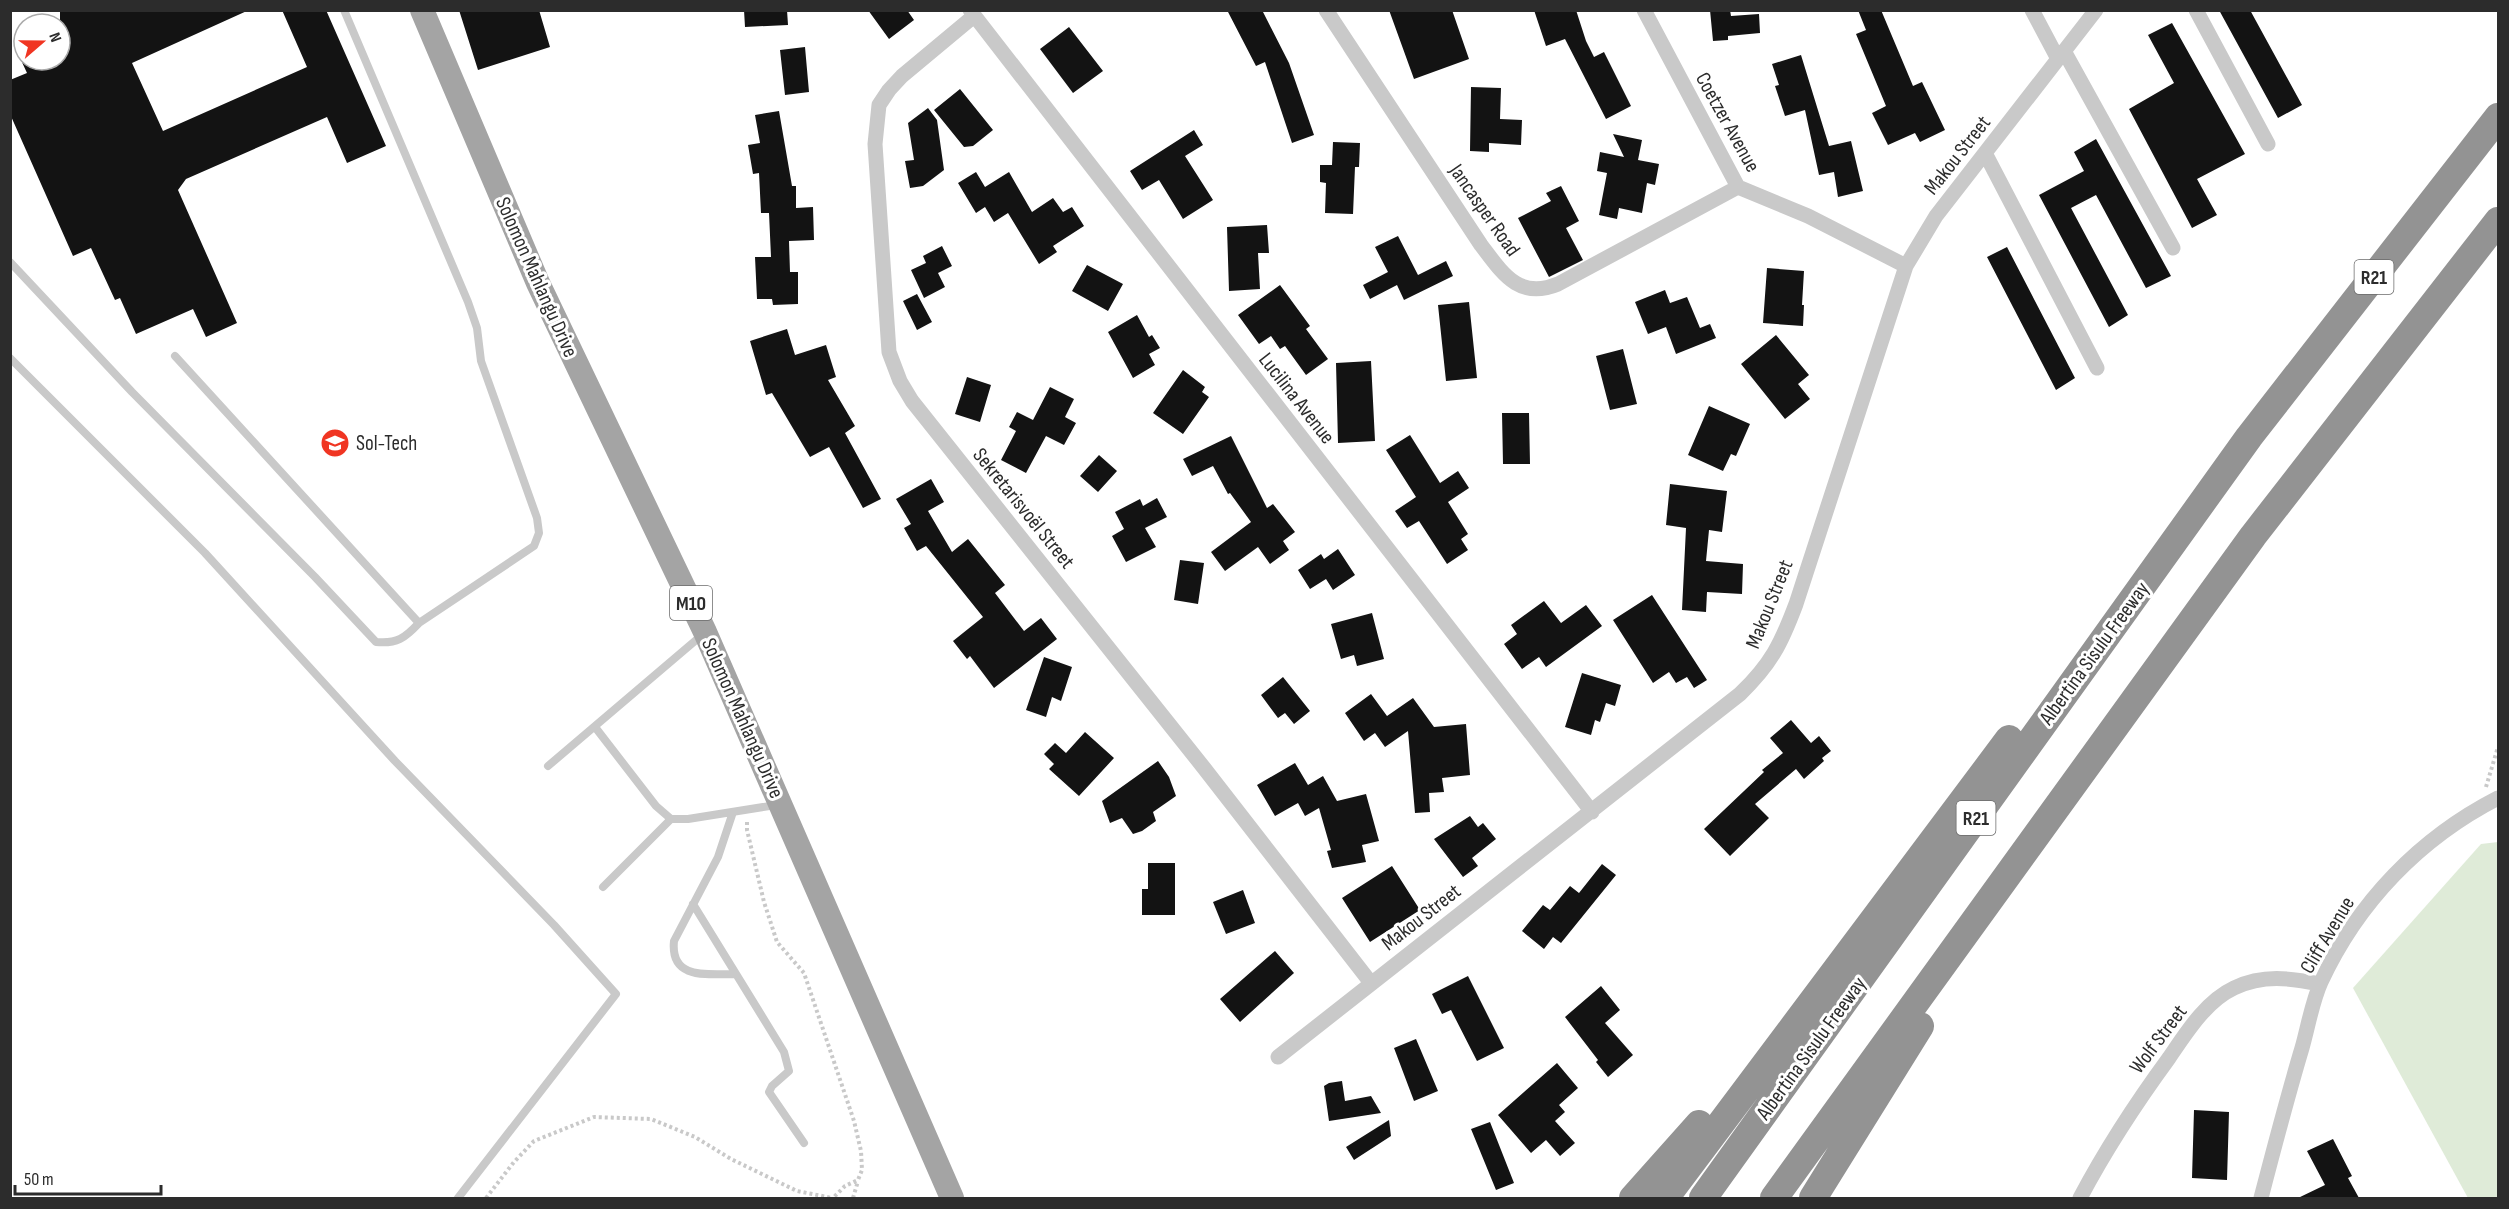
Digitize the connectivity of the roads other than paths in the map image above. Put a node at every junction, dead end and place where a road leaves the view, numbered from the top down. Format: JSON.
{"nodes":[{"id":1,"x":344,"y":10,"type":"edge"},
{"id":2,"x":422,"y":10,"type":"edge"},
{"id":3,"x":1326,"y":10,"type":"edge"},
{"id":4,"x":1644,"y":10,"type":"edge"},
{"id":5,"x":2032,"y":10,"type":"edge"},
{"id":6,"x":2096,"y":10,"type":"edge"},
{"id":7,"x":2196,"y":10,"type":"edge"},
{"id":8,"x":972,"y":13,"type":"edge"},
{"id":9,"x":2061,"y":55,"type":"junction"},
{"id":10,"x":2499,"y":117,"type":"edge"},
{"id":11,"x":2268,"y":144,"type":"dead end"},
{"id":12,"x":1985,"y":153,"type":"junction"},
{"id":13,"x":1738,"y":187,"type":"junction"},
{"id":14,"x":2499,"y":221,"type":"edge"},
{"id":15,"x":2173,"y":248,"type":"dead end"},
{"id":16,"x":10,"y":262,"type":"edge"},
{"id":17,"x":1906,"y":266,"type":"junction"},
{"id":18,"x":175,"y":356,"type":"dead end"},
{"id":19,"x":10,"y":358,"type":"edge"},
{"id":20,"x":2097,"y":368,"type":"dead end"},
{"id":21,"x":2249,"y":437,"type":"junction"},
{"id":22,"x":419,"y":623,"type":"junction"},
{"id":23,"x":705,"y":632,"type":"junction"},
{"id":24,"x":594,"y":727,"type":"junction"},
{"id":25,"x":548,"y":766,"type":"dead end"},
{"id":26,"x":2499,"y":798,"type":"edge"},
{"id":27,"x":781,"y":804,"type":"junction"},
{"id":28,"x":733,"y":812,"type":"junction"},
{"id":29,"x":1592,"y":812,"type":"junction"},
{"id":30,"x":670,"y":819,"type":"junction"},
{"id":31,"x":1924,"y":852,"type":"junction"},
{"id":32,"x":2003,"y":881,"type":"junction"},
{"id":33,"x":603,"y":887,"type":"dead end"},
{"id":34,"x":693,"y":904,"type":"junction"},
{"id":35,"x":734,"y":974,"type":"junction"},
{"id":36,"x":1371,"y":983,"type":"junction"},
{"id":37,"x":2320,"y":984,"type":"junction"},
{"id":38,"x":1278,"y":1057,"type":"dead end"},
{"id":39,"x":804,"y":1143,"type":"dead end"},
{"id":40,"x":458,"y":1198,"type":"edge"},
{"id":41,"x":952,"y":1198,"type":"edge"},
{"id":42,"x":1633,"y":1198,"type":"edge"},
{"id":43,"x":1665,"y":1198,"type":"edge"},
{"id":44,"x":1703,"y":1198,"type":"edge"},
{"id":45,"x":1774,"y":1198,"type":"edge"},
{"id":46,"x":1813,"y":1198,"type":"edge"},
{"id":47,"x":2080,"y":1198,"type":"edge"},
{"id":48,"x":2261,"y":1198,"type":"edge"}],
"edges":[{"from":1,"to":22,"type":"lane"},
{"from":2,"to":23,"type":"main road","name":"Solomon Mahlangu Drive","number":"M10"},
{"from":3,"to":13,"type":"street","name":"Jancasper Road"},
{"from":4,"to":13,"type":"street","name":"Coetzer Avenue"},
{"from":5,"to":9,"type":"street"},
{"from":6,"to":9,"type":"street","name":"Makou Street"},
{"from":7,"to":11,"type":"street"},
{"from":8,"to":29,"type":"street","name":"Lucilina Avenue"},
{"from":8,"to":36,"type":"street","name":"Sekretarisvoël Street"},
{"from":9,"to":12,"type":"street","name":"Makou Street"},
{"from":9,"to":15,"type":"street"},
{"from":10,"to":21,"type":"highway","name":"Albertina Sisulu Freeway","number":"R21"},
{"from":12,"to":17,"type":"street","name":"Makou Street"},
{"from":12,"to":20,"type":"street"},
{"from":13,"to":17,"type":"street","name":"Coetzer Avenue"},
{"from":14,"to":32,"type":"highway"},
{"from":16,"to":22,"type":"lane"},
{"from":17,"to":29,"type":"street","name":"Makou Street"},
{"from":18,"to":22,"type":"lane"},
{"from":19,"to":40,"type":"lane"},
{"from":21,"to":31,"type":"highway"},
{"from":21,"to":44,"type":"highway","name":"Albertina Sisulu Freeway","number":"R21"},
{"from":23,"to":24,"type":"lane"},
{"from":23,"to":27,"type":"main road","name":"Solomon Mahlangu Drive","number":"M10"},
{"from":24,"to":25,"type":"lane"},
{"from":24,"to":30,"type":"lane"},
{"from":26,"to":37,"type":"street","name":"Cliff Avenue"},
{"from":27,"to":28,"type":"lane"},
{"from":27,"to":41,"type":"main road","name":"Solomon Mahlangu Drive","number":"M10"},
{"from":28,"to":30,"type":"lane"},
{"from":28,"to":34,"type":"lane"},
{"from":29,"to":36,"type":"street","name":"Makou Street"},
{"from":30,"to":33,"type":"lane"},
{"from":31,"to":42,"type":"highway"},
{"from":31,"to":43,"type":"highway"},
{"from":32,"to":45,"type":"highway"},
{"from":32,"to":46,"type":"highway"},
{"from":34,"to":35,"type":"lane"},
{"from":34,"to":35,"type":"lane"},
{"from":35,"to":39,"type":"lane"},
{"from":36,"to":38,"type":"street","name":"Makou Street"},
{"from":37,"to":47,"type":"street","name":"Wolf Street"},
{"from":37,"to":48,"type":"street","name":"Cliff Avenue"}]}
